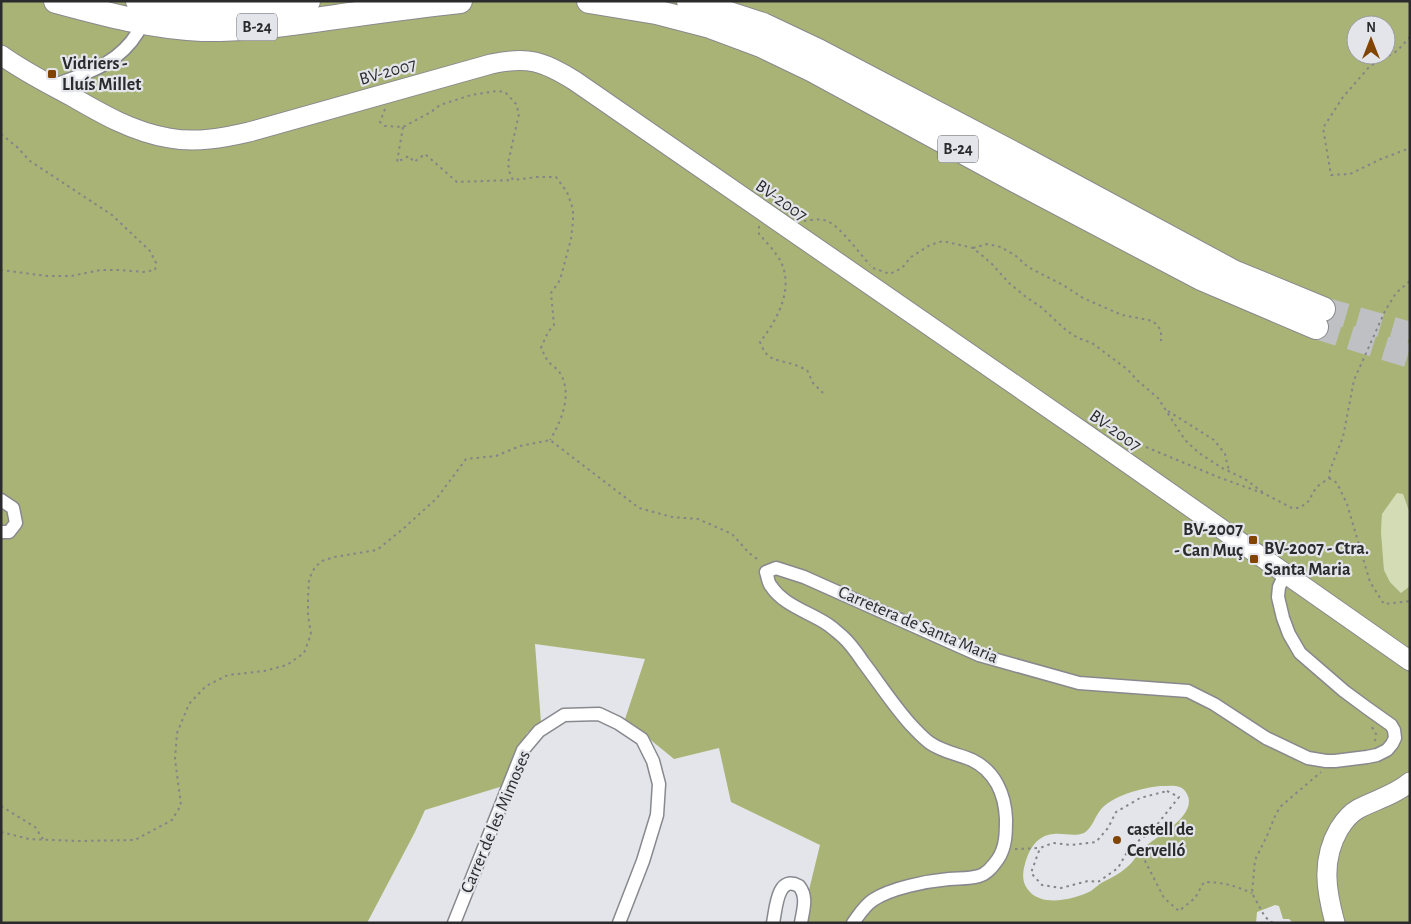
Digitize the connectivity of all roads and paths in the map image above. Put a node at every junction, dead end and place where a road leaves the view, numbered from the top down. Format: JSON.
{"nodes":[{"id":1,"x":56,"y":1,"type":"edge"},
{"id":2,"x":138,"y":1,"type":"edge"},
{"id":3,"x":308,"y":1,"type":"edge"},
{"id":4,"x":460,"y":1,"type":"edge"},
{"id":5,"x":589,"y":1,"type":"edge"},
{"id":6,"x":689,"y":1,"type":"edge"},
{"id":7,"x":138,"y":32,"type":"dead end"},
{"id":8,"x":1410,"y":37,"type":"edge"},
{"id":9,"x":1,"y":55,"type":"edge"},
{"id":10,"x":52,"y":86,"type":"junction"},
{"id":11,"x":387,"y":105,"type":"dead end"},
{"id":12,"x":403,"y":127,"type":"junction"},
{"id":13,"x":1,"y":134,"type":"edge"},
{"id":14,"x":1410,"y":148,"type":"edge"},
{"id":15,"x":513,"y":180,"type":"junction"},
{"id":16,"x":765,"y":213,"type":"junction"},
{"id":17,"x":788,"y":229,"type":"junction"},
{"id":18,"x":973,"y":248,"type":"junction"},
{"id":19,"x":1,"y":270,"type":"edge"},
{"id":20,"x":1410,"y":281,"type":"edge"},
{"id":21,"x":1161,"y":341,"type":"dead end"},
{"id":22,"x":823,"y":393,"type":"dead end"},
{"id":23,"x":1167,"y":411,"type":"junction"},
{"id":24,"x":1086,"y":434,"type":"junction"},
{"id":25,"x":550,"y":440,"type":"junction"},
{"id":26,"x":1229,"y":471,"type":"junction"},
{"id":27,"x":1329,"y":478,"type":"junction"},
{"id":28,"x":1265,"y":494,"type":"junction"},
{"id":29,"x":1,"y":500,"type":"edge"},
{"id":30,"x":1,"y":532,"type":"edge"},
{"id":31,"x":772,"y":569,"type":"junction"},
{"id":32,"x":1285,"y":574,"type":"junction"},
{"id":33,"x":1410,"y":601,"type":"edge"},
{"id":34,"x":1409,"y":659,"type":"edge"},
{"id":35,"x":1326,"y":761,"type":"junction"},
{"id":36,"x":1410,"y":782,"type":"edge"},
{"id":37,"x":1,"y":806,"type":"edge"},
{"id":38,"x":1,"y":832,"type":"edge"},
{"id":39,"x":43,"y":839,"type":"junction"},
{"id":40,"x":1130,"y":847,"type":"junction"},
{"id":41,"x":1040,"y":848,"type":"junction"},
{"id":42,"x":1003,"y":849,"type":"junction"},
{"id":43,"x":1252,"y":893,"type":"junction"},
{"id":44,"x":454,"y":923,"type":"edge"},
{"id":45,"x":619,"y":923,"type":"edge"},
{"id":46,"x":773,"y":923,"type":"edge"},
{"id":47,"x":800,"y":923,"type":"edge"},
{"id":48,"x":853,"y":923,"type":"edge"},
{"id":49,"x":1273,"y":923,"type":"edge"},
{"id":50,"x":1335,"y":923,"type":"edge"}],
"edges":[{"from":1,"to":4,"type":"highway","number":"B-24"},
{"from":2,"to":3,"type":"highway","number":"B-24"},
{"from":5,"to":6,"type":"highway","number":"B-24"},
{"from":7,"to":10,"type":"street"},
{"from":8,"to":14,"type":"path"},
{"from":9,"to":10,"type":"street","number":"BV-2007"},
{"from":10,"to":16,"type":"street","number":"BV-2007"},
{"from":11,"to":12,"type":"path"},
{"from":12,"to":15,"type":"path"},
{"from":12,"to":15,"type":"path"},
{"from":13,"to":19,"type":"path"},
{"from":15,"to":25,"type":"path"},
{"from":16,"to":17,"type":"street","number":"BV-2007"},
{"from":16,"to":22,"type":"path"},
{"from":17,"to":18,"type":"path"},
{"from":17,"to":24,"type":"street","number":"BV-2007"},
{"from":18,"to":21,"type":"path"},
{"from":18,"to":23,"type":"path"},
{"from":20,"to":27,"type":"path"},
{"from":23,"to":26,"type":"path"},
{"from":23,"to":26,"type":"path"},
{"from":24,"to":28,"type":"path"},
{"from":24,"to":32,"type":"street","number":"BV-2007"},
{"from":25,"to":31,"type":"path"},
{"from":25,"to":39,"type":"path"},
{"from":26,"to":28,"type":"path"},
{"from":27,"to":28,"type":"path"},
{"from":27,"to":33,"type":"path"},
{"from":29,"to":30,"type":"street"},
{"from":31,"to":35,"type":"street","name":"Carretera de Santa Maria"},
{"from":31,"to":42,"type":"street","name":"Carretera de Santa Maria"},
{"from":32,"to":34,"type":"street","number":"BV-2007"},
{"from":32,"to":35,"type":"street","name":"Carretera de Santa Maria"},
{"from":35,"to":43,"type":"path"},
{"from":36,"to":50,"type":"street"},
{"from":37,"to":39,"type":"path"},
{"from":38,"to":39,"type":"path"},
{"from":40,"to":41,"type":"path"},
{"from":40,"to":41,"type":"path"},
{"from":40,"to":43,"type":"path"},
{"from":41,"to":42,"type":"path"},
{"from":42,"to":48,"type":"street","name":"Carretera de Santa Maria"},
{"from":43,"to":49,"type":"path"},
{"from":44,"to":45,"type":"street","name":"Carrer de les Mimoses"},
{"from":46,"to":47,"type":"street"}]}
